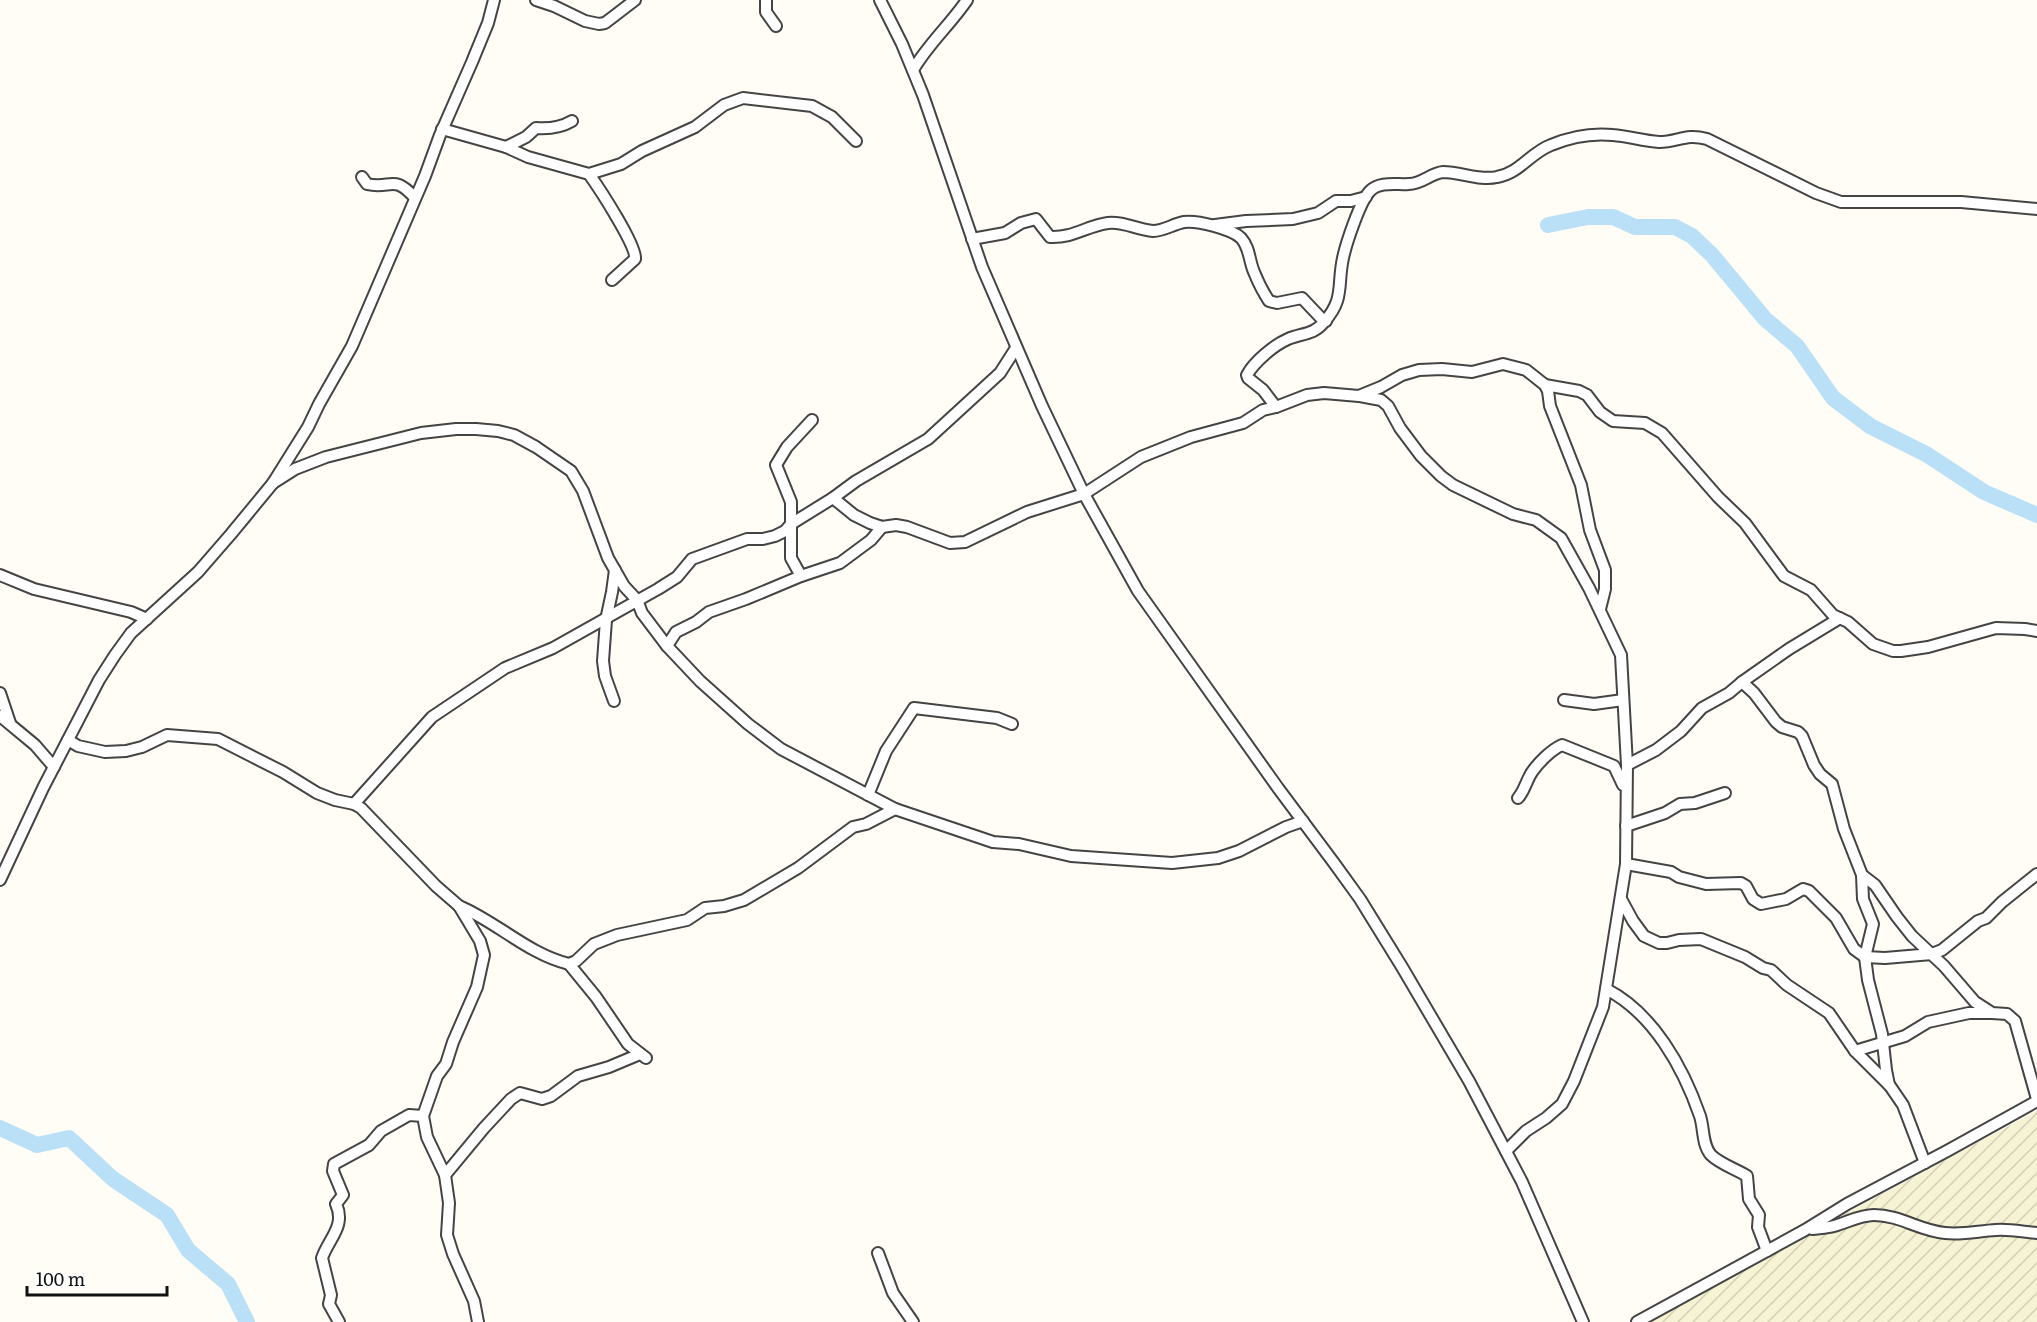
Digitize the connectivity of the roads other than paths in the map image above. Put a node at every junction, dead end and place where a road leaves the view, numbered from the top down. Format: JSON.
{"nodes":[{"id":1,"x":494,"y":0,"type":"edge"},
{"id":2,"x":536,"y":0,"type":"edge"},
{"id":3,"x":635,"y":0,"type":"edge"},
{"id":4,"x":766,"y":0,"type":"edge"},
{"id":5,"x":880,"y":0,"type":"edge"},
{"id":6,"x":967,"y":0,"type":"edge"},
{"id":7,"x":776,"y":26,"type":"dead end"},
{"id":8,"x":913,"y":70,"type":"junction"},
{"id":9,"x":572,"y":121,"type":"dead end"},
{"id":10,"x":442,"y":129,"type":"junction"},
{"id":11,"x":856,"y":141,"type":"dead end"},
{"id":12,"x":506,"y":147,"type":"junction"},
{"id":13,"x":589,"y":174,"type":"junction"},
{"id":14,"x":362,"y":177,"type":"dead end"},
{"id":15,"x":1366,"y":197,"type":"junction"},
{"id":16,"x":416,"y":198,"type":"junction"},
{"id":17,"x":2037,"y":209,"type":"edge"},
{"id":18,"x":1210,"y":226,"type":"junction"},
{"id":19,"x":972,"y":239,"type":"junction"},
{"id":20,"x":612,"y":280,"type":"dead end"},
{"id":21,"x":1326,"y":321,"type":"junction"},
{"id":22,"x":1016,"y":348,"type":"junction"},
{"id":23,"x":1545,"y":385,"type":"junction"},
{"id":24,"x":1359,"y":396,"type":"junction"},
{"id":25,"x":1276,"y":407,"type":"junction"},
{"id":26,"x":812,"y":420,"type":"dead end"},
{"id":27,"x":273,"y":483,"type":"junction"},
{"id":28,"x":1084,"y":494,"type":"junction"},
{"id":29,"x":833,"y":498,"type":"junction"},
{"id":30,"x":791,"y":524,"type":"junction"},
{"id":31,"x":882,"y":527,"type":"junction"},
{"id":32,"x":615,"y":570,"type":"junction"},
{"id":33,"x":0,"y":575,"type":"edge"},
{"id":34,"x":801,"y":576,"type":"junction"},
{"id":35,"x":637,"y":600,"type":"junction"},
{"id":36,"x":1600,"y":609,"type":"junction"},
{"id":37,"x":1840,"y":618,"type":"junction"},
{"id":38,"x":147,"y":620,"type":"junction"},
{"id":39,"x":606,"y":620,"type":"junction"},
{"id":40,"x":2037,"y":632,"type":"edge"},
{"id":41,"x":667,"y":646,"type":"junction"},
{"id":42,"x":1742,"y":682,"type":"junction"},
{"id":43,"x":0,"y":693,"type":"edge"},
{"id":44,"x":1564,"y":700,"type":"dead end"},
{"id":45,"x":1623,"y":700,"type":"junction"},
{"id":46,"x":614,"y":701,"type":"dead end"},
{"id":47,"x":0,"y":716,"type":"edge"},
{"id":48,"x":1012,"y":724,"type":"dead end"},
{"id":49,"x":11,"y":726,"type":"junction"},
{"id":50,"x":68,"y":740,"type":"junction"},
{"id":51,"x":1624,"y":740,"type":"junction"},
{"id":52,"x":1627,"y":765,"type":"junction"},
{"id":53,"x":1614,"y":766,"type":"junction"},
{"id":54,"x":54,"y":767,"type":"junction"},
{"id":55,"x":1625,"y":791,"type":"junction"},
{"id":56,"x":1725,"y":793,"type":"dead end"},
{"id":57,"x":868,"y":795,"type":"junction"},
{"id":58,"x":1518,"y":798,"type":"dead end"},
{"id":59,"x":354,"y":804,"type":"junction"},
{"id":60,"x":895,"y":809,"type":"junction"},
{"id":61,"x":1303,"y":821,"type":"junction"},
{"id":62,"x":1626,"y":826,"type":"junction"},
{"id":63,"x":1626,"y":864,"type":"junction"},
{"id":64,"x":2037,"y":874,"type":"edge"},
{"id":65,"x":1862,"y":875,"type":"junction"},
{"id":66,"x":0,"y":880,"type":"edge"},
{"id":67,"x":1621,"y":898,"type":"junction"},
{"id":68,"x":459,"y":906,"type":"junction"},
{"id":69,"x":1932,"y":954,"type":"junction"},
{"id":70,"x":1865,"y":957,"type":"junction"},
{"id":71,"x":570,"y":964,"type":"junction"},
{"id":72,"x":1606,"y":989,"type":"junction"},
{"id":73,"x":1992,"y":1013,"type":"junction"},
{"id":74,"x":1883,"y":1042,"type":"junction"},
{"id":75,"x":1855,"y":1051,"type":"junction"},
{"id":76,"x":1890,"y":1086,"type":"junction"},
{"id":77,"x":2037,"y":1100,"type":"edge"},
{"id":78,"x":423,"y":1116,"type":"junction"},
{"id":79,"x":1506,"y":1151,"type":"junction"},
{"id":80,"x":1925,"y":1163,"type":"junction"},
{"id":81,"x":445,"y":1175,"type":"junction"},
{"id":82,"x":1805,"y":1230,"type":"junction"},
{"id":83,"x":2037,"y":1233,"type":"edge"},
{"id":84,"x":1767,"y":1251,"type":"junction"},
{"id":85,"x":878,"y":1253,"type":"dead end"},
{"id":86,"x":339,"y":1322,"type":"edge"},
{"id":87,"x":478,"y":1322,"type":"edge"},
{"id":88,"x":913,"y":1322,"type":"edge"},
{"id":89,"x":1583,"y":1322,"type":"edge"},
{"id":90,"x":1637,"y":1322,"type":"edge"}],
"edges":[{"from":1,"to":10,"type":"street"},
{"from":2,"to":3,"type":"street"},
{"from":4,"to":7,"type":"street"},
{"from":5,"to":8,"type":"street"},
{"from":6,"to":8,"type":"street"},
{"from":8,"to":19,"type":"street"},
{"from":9,"to":12,"type":"street"},
{"from":10,"to":12,"type":"street"},
{"from":10,"to":16,"type":"street"},
{"from":11,"to":13,"type":"street"},
{"from":12,"to":13,"type":"street"},
{"from":13,"to":20,"type":"street"},
{"from":14,"to":16,"type":"street"},
{"from":15,"to":17,"type":"street"},
{"from":15,"to":18,"type":"street"},
{"from":15,"to":21,"type":"street"},
{"from":16,"to":27,"type":"street"},
{"from":18,"to":19,"type":"street"},
{"from":18,"to":21,"type":"street"},
{"from":19,"to":22,"type":"street"},
{"from":21,"to":25,"type":"street"},
{"from":22,"to":28,"type":"street"},
{"from":22,"to":29,"type":"street"},
{"from":23,"to":24,"type":"street"},
{"from":23,"to":36,"type":"street"},
{"from":23,"to":37,"type":"street"},
{"from":24,"to":25,"type":"street"},
{"from":24,"to":36,"type":"street"},
{"from":25,"to":28,"type":"street"},
{"from":26,"to":30,"type":"street"},
{"from":27,"to":32,"type":"street"},
{"from":27,"to":38,"type":"street"},
{"from":28,"to":31,"type":"street"},
{"from":28,"to":61,"type":"street"},
{"from":29,"to":30,"type":"street"},
{"from":29,"to":31,"type":"street"},
{"from":30,"to":34,"type":"street"},
{"from":30,"to":35,"type":"street"},
{"from":31,"to":34,"type":"street"},
{"from":32,"to":35,"type":"street"},
{"from":32,"to":39,"type":"street"},
{"from":33,"to":38,"type":"street"},
{"from":34,"to":41,"type":"street"},
{"from":35,"to":39,"type":"street"},
{"from":35,"to":41,"type":"street"},
{"from":36,"to":45,"type":"street"},
{"from":37,"to":40,"type":"street"},
{"from":37,"to":42,"type":"street"},
{"from":38,"to":50,"type":"street"},
{"from":39,"to":46,"type":"street"},
{"from":39,"to":59,"type":"street"},
{"from":41,"to":57,"type":"street"},
{"from":42,"to":52,"type":"street"},
{"from":42,"to":65,"type":"street"},
{"from":43,"to":49,"type":"street"},
{"from":44,"to":45,"type":"street"},
{"from":45,"to":51,"type":"street"},
{"from":47,"to":49,"type":"street"},
{"from":48,"to":57,"type":"street"},
{"from":49,"to":54,"type":"street"},
{"from":50,"to":54,"type":"street"},
{"from":50,"to":59,"type":"street"},
{"from":51,"to":52,"type":"street"},
{"from":51,"to":53,"type":"street"},
{"from":52,"to":55,"type":"street"},
{"from":53,"to":55,"type":"street"},
{"from":53,"to":58,"type":"street"},
{"from":54,"to":66,"type":"street"},
{"from":55,"to":62,"type":"street"},
{"from":56,"to":62,"type":"street"},
{"from":57,"to":60,"type":"street"},
{"from":59,"to":68,"type":"street"},
{"from":60,"to":61,"type":"street"},
{"from":60,"to":71,"type":"street"},
{"from":61,"to":79,"type":"street"},
{"from":62,"to":63,"type":"street"},
{"from":63,"to":67,"type":"street"},
{"from":63,"to":70,"type":"street"},
{"from":64,"to":69,"type":"street"},
{"from":65,"to":69,"type":"street"},
{"from":65,"to":70,"type":"street"},
{"from":67,"to":72,"type":"street"},
{"from":67,"to":75,"type":"street"},
{"from":68,"to":71,"type":"street"},
{"from":68,"to":78,"type":"street"},
{"from":69,"to":70,"type":"street"},
{"from":69,"to":73,"type":"street"},
{"from":70,"to":74,"type":"street"},
{"from":71,"to":81,"type":"street"},
{"from":72,"to":79,"type":"street"},
{"from":72,"to":84,"type":"street"},
{"from":73,"to":74,"type":"street"},
{"from":73,"to":77,"type":"street"},
{"from":74,"to":75,"type":"street"},
{"from":74,"to":76,"type":"street"},
{"from":75,"to":76,"type":"street"},
{"from":76,"to":80,"type":"street"},
{"from":77,"to":80,"type":"street"},
{"from":78,"to":81,"type":"street"},
{"from":78,"to":86,"type":"street"},
{"from":79,"to":89,"type":"street"},
{"from":80,"to":82,"type":"street"},
{"from":81,"to":87,"type":"street"},
{"from":82,"to":83,"type":"street"},
{"from":82,"to":84,"type":"street"},
{"from":84,"to":90,"type":"street"},
{"from":85,"to":88,"type":"street"}]}
